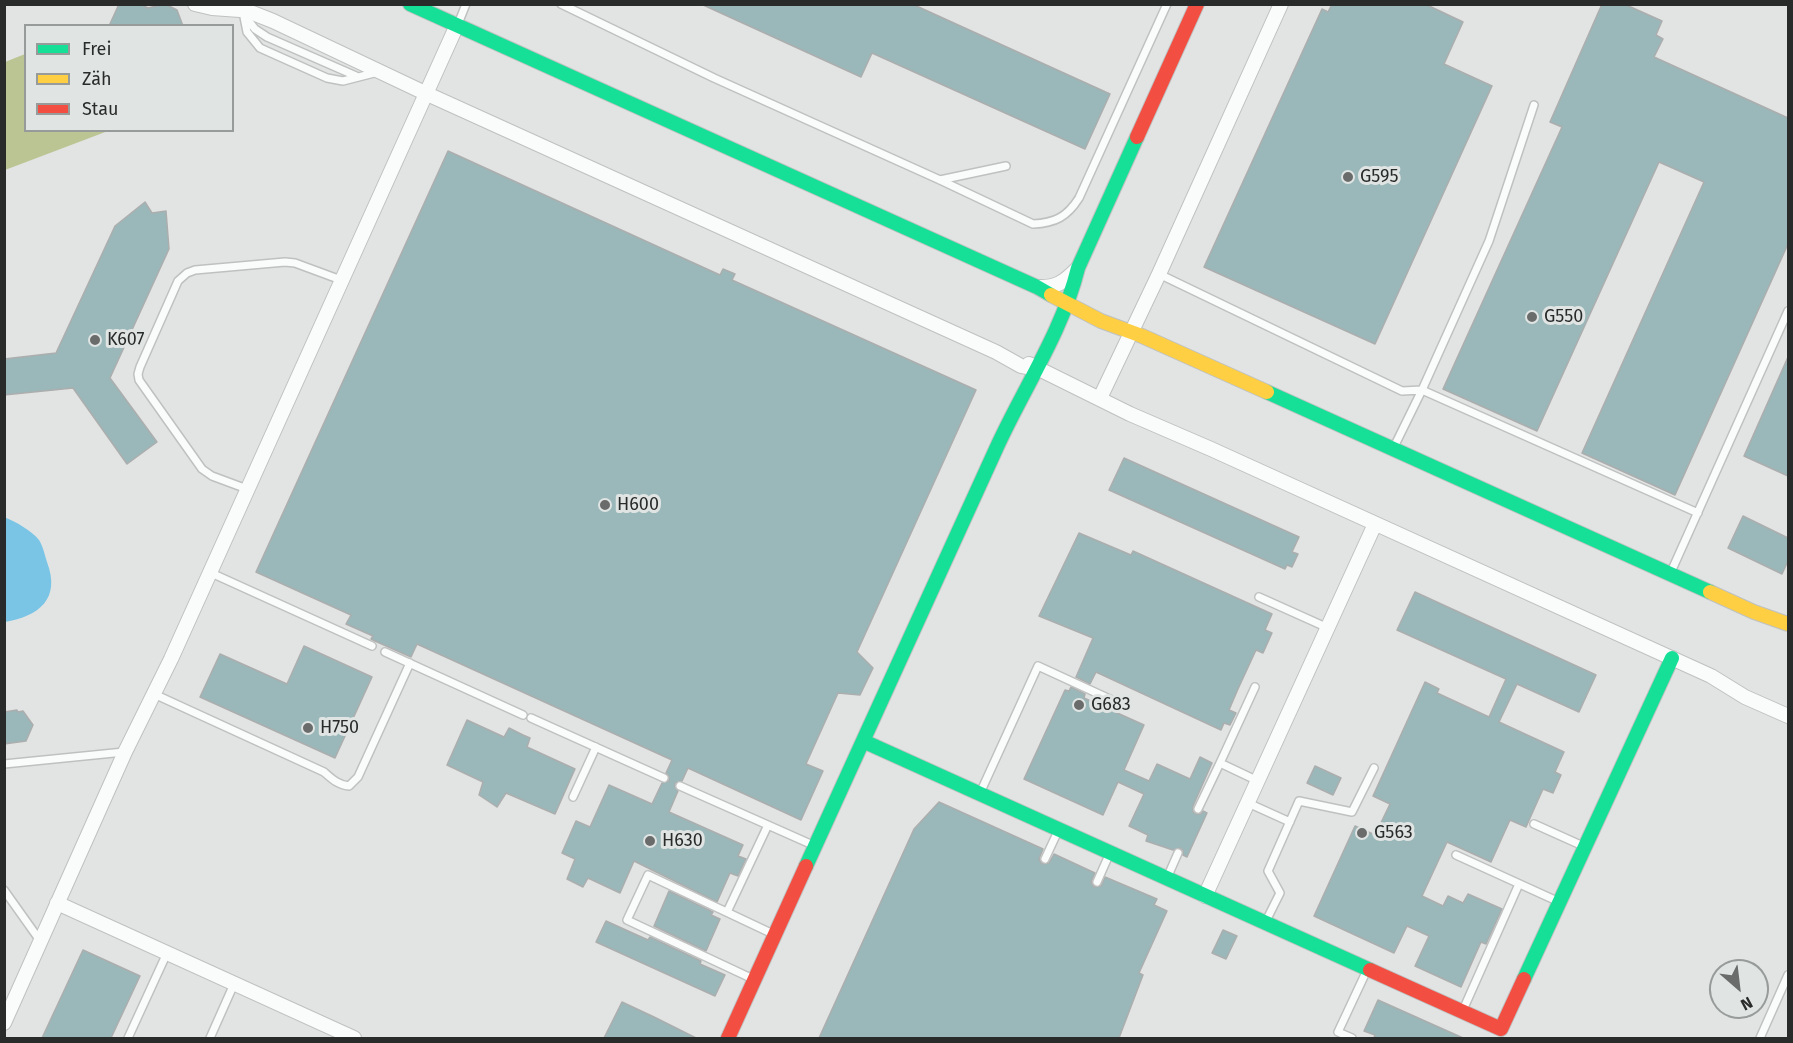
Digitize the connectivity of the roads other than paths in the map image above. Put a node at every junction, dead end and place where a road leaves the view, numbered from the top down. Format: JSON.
{"nodes":[{"id":1,"x":195,"y":4,"type":"edge"},
{"id":2,"x":230,"y":4,"type":"edge"},
{"id":3,"x":410,"y":4,"type":"edge"},
{"id":4,"x":466,"y":4,"type":"edge"},
{"id":5,"x":561,"y":4,"type":"edge"},
{"id":6,"x":1167,"y":4,"type":"edge"},
{"id":7,"x":1197,"y":4,"type":"edge"},
{"id":8,"x":1281,"y":4,"type":"edge"},
{"id":9,"x":243,"y":9,"type":"edge"},
{"id":10,"x":457,"y":25,"type":"junction"},
{"id":11,"x":381,"y":72,"type":"junction"},
{"id":12,"x":361,"y":77,"type":"junction"},
{"id":13,"x":425,"y":93,"type":"junction"},
{"id":14,"x":1534,"y":105,"type":"dead end"},
{"id":15,"x":1006,"y":166,"type":"dead end"},
{"id":16,"x":940,"y":180,"type":"junction"},
{"id":17,"x":1078,"y":268,"type":"junction"},
{"id":18,"x":1159,"y":274,"type":"junction"},
{"id":19,"x":341,"y":280,"type":"junction"},
{"id":20,"x":1037,"y":287,"type":"junction"},
{"id":21,"x":1067,"y":304,"type":"junction"},
{"id":22,"x":1788,"y":311,"type":"edge"},
{"id":23,"x":1131,"y":333,"type":"junction"},
{"id":24,"x":1036,"y":369,"type":"junction"},
{"id":25,"x":1422,"y":390,"type":"junction"},
{"id":26,"x":1100,"y":398,"type":"junction"},
{"id":27,"x":1393,"y":449,"type":"junction"},
{"id":28,"x":247,"y":489,"type":"junction"},
{"id":29,"x":1698,"y":513,"type":"junction"},
{"id":30,"x":1376,"y":524,"type":"junction"},
{"id":31,"x":208,"y":572,"type":"junction"},
{"id":32,"x":1670,"y":574,"type":"junction"},
{"id":33,"x":1259,"y":597,"type":"dead end"},
{"id":34,"x":1788,"y":624,"type":"edge"},
{"id":35,"x":1328,"y":628,"type":"junction"},
{"id":36,"x":372,"y":646,"type":"dead end"},
{"id":37,"x":385,"y":652,"type":"dead end"},
{"id":38,"x":1672,"y":658,"type":"junction"},
{"id":39,"x":410,"y":663,"type":"junction"},
{"id":40,"x":1254,"y":687,"type":"dead end"},
{"id":41,"x":154,"y":693,"type":"junction"},
{"id":42,"x":1125,"y":706,"type":"dead end"},
{"id":43,"x":523,"y":715,"type":"dead end"},
{"id":44,"x":1788,"y":716,"type":"edge"},
{"id":45,"x":531,"y":718,"type":"dead end"},
{"id":46,"x":863,"y":741,"type":"junction"},
{"id":47,"x":596,"y":747,"type":"junction"},
{"id":48,"x":125,"y":752,"type":"junction"},
{"id":49,"x":1220,"y":763,"type":"junction"},
{"id":50,"x":4,"y":764,"type":"edge"},
{"id":51,"x":1374,"y":768,"type":"dead end"},
{"id":52,"x":664,"y":778,"type":"dead end"},
{"id":53,"x":1258,"y":781,"type":"junction"},
{"id":54,"x":680,"y":786,"type":"dead end"},
{"id":55,"x":980,"y":793,"type":"junction"},
{"id":56,"x":573,"y":797,"type":"dead end"},
{"id":57,"x":1248,"y":803,"type":"junction"},
{"id":58,"x":1198,"y":809,"type":"dead end"},
{"id":59,"x":1290,"y":822,"type":"junction"},
{"id":60,"x":1534,"y":824,"type":"dead end"},
{"id":61,"x":768,"y":825,"type":"junction"},
{"id":62,"x":1059,"y":829,"type":"junction"},
{"id":63,"x":815,"y":847,"type":"junction"},
{"id":64,"x":1585,"y":847,"type":"junction"},
{"id":65,"x":1110,"y":853,"type":"junction"},
{"id":66,"x":1178,"y":853,"type":"dead end"},
{"id":67,"x":1456,"y":855,"type":"dead end"},
{"id":68,"x":1045,"y":858,"type":"dead end"},
{"id":69,"x":1166,"y":879,"type":"junction"},
{"id":70,"x":1097,"y":882,"type":"dead end"},
{"id":71,"x":1520,"y":884,"type":"junction"},
{"id":72,"x":4,"y":890,"type":"edge"},
{"id":73,"x":1205,"y":896,"type":"junction"},
{"id":74,"x":1560,"y":902,"type":"junction"},
{"id":75,"x":57,"y":903,"type":"junction"},
{"id":76,"x":727,"y":912,"type":"junction"},
{"id":77,"x":1265,"y":923,"type":"junction"},
{"id":78,"x":776,"y":935,"type":"junction"},
{"id":79,"x":41,"y":942,"type":"junction"},
{"id":80,"x":166,"y":953,"type":"junction"},
{"id":81,"x":1367,"y":970,"type":"junction"},
{"id":82,"x":1788,"y":975,"type":"edge"},
{"id":83,"x":755,"y":980,"type":"junction"},
{"id":84,"x":234,"y":984,"type":"junction"},
{"id":85,"x":1462,"y":1012,"type":"junction"},
{"id":86,"x":4,"y":1023,"type":"edge"},
{"id":87,"x":128,"y":1038,"type":"edge"},
{"id":88,"x":210,"y":1038,"type":"edge"},
{"id":89,"x":354,"y":1038,"type":"edge"},
{"id":90,"x":728,"y":1038,"type":"edge"},
{"id":91,"x":1352,"y":1038,"type":"edge"},
{"id":92,"x":1760,"y":1038,"type":"edge"}],
"edges":[{"from":1,"to":9,"type":"street"},
{"from":2,"to":9,"type":"street"},
{"from":3,"to":10,"type":"street"},
{"from":4,"to":10,"type":"lane"},
{"from":5,"to":16,"type":"lane"},
{"from":6,"to":16,"type":"lane"},
{"from":7,"to":17,"type":"street"},
{"from":8,"to":18,"type":"street"},
{"from":9,"to":11,"type":"street"},
{"from":9,"to":12,"type":"lane"},
{"from":9,"to":12,"type":"lane"},
{"from":10,"to":13,"type":"street"},
{"from":10,"to":20,"type":"street"},
{"from":11,"to":12,"type":"lane"},
{"from":11,"to":13,"type":"street"},
{"from":13,"to":19,"type":"street"},
{"from":13,"to":24,"type":"street"},
{"from":14,"to":25,"type":"lane"},
{"from":15,"to":16,"type":"lane"},
{"from":17,"to":20,"type":"street"},
{"from":17,"to":21,"type":"street"},
{"from":18,"to":23,"type":"street"},
{"from":18,"to":25,"type":"lane"},
{"from":19,"to":28,"type":"street"},
{"from":19,"to":28,"type":"lane"},
{"from":20,"to":21,"type":"street"},
{"from":21,"to":23,"type":"street"},
{"from":21,"to":24,"type":"street"},
{"from":22,"to":29,"type":"lane"},
{"from":23,"to":26,"type":"street"},
{"from":23,"to":27,"type":"street"},
{"from":24,"to":26,"type":"street"},
{"from":24,"to":46,"type":"street"},
{"from":25,"to":27,"type":"lane"},
{"from":25,"to":29,"type":"lane"},
{"from":26,"to":30,"type":"street"},
{"from":27,"to":32,"type":"street"},
{"from":28,"to":31,"type":"street"},
{"from":29,"to":32,"type":"lane"},
{"from":30,"to":35,"type":"street"},
{"from":30,"to":38,"type":"street"},
{"from":31,"to":36,"type":"lane"},
{"from":31,"to":41,"type":"street"},
{"from":32,"to":34,"type":"street"},
{"from":33,"to":35,"type":"lane"},
{"from":35,"to":53,"type":"street"},
{"from":37,"to":39,"type":"lane"},
{"from":38,"to":44,"type":"street"},
{"from":38,"to":64,"type":"street"},
{"from":39,"to":41,"type":"lane"},
{"from":39,"to":43,"type":"lane"},
{"from":40,"to":49,"type":"lane"},
{"from":41,"to":48,"type":"street"},
{"from":42,"to":55,"type":"lane"},
{"from":45,"to":47,"type":"lane"},
{"from":46,"to":55,"type":"street"},
{"from":46,"to":63,"type":"street"},
{"from":47,"to":52,"type":"lane"},
{"from":47,"to":56,"type":"lane"},
{"from":48,"to":50,"type":"lane"},
{"from":48,"to":75,"type":"street"},
{"from":49,"to":53,"type":"lane"},
{"from":49,"to":58,"type":"lane"},
{"from":51,"to":59,"type":"lane"},
{"from":53,"to":57,"type":"street"},
{"from":54,"to":61,"type":"lane"},
{"from":55,"to":62,"type":"street"},
{"from":57,"to":59,"type":"lane"},
{"from":57,"to":73,"type":"street"},
{"from":59,"to":77,"type":"lane"},
{"from":60,"to":64,"type":"lane"},
{"from":61,"to":63,"type":"lane"},
{"from":61,"to":76,"type":"lane"},
{"from":62,"to":65,"type":"street"},
{"from":62,"to":68,"type":"lane"},
{"from":63,"to":78,"type":"street"},
{"from":64,"to":74,"type":"street"},
{"from":65,"to":69,"type":"street"},
{"from":65,"to":70,"type":"lane"},
{"from":66,"to":69,"type":"lane"},
{"from":67,"to":71,"type":"lane"},
{"from":69,"to":73,"type":"street"},
{"from":71,"to":74,"type":"lane"},
{"from":71,"to":85,"type":"lane"},
{"from":72,"to":79,"type":"lane"},
{"from":73,"to":77,"type":"street"},
{"from":74,"to":85,"type":"street"},
{"from":75,"to":79,"type":"street"},
{"from":75,"to":80,"type":"street"},
{"from":76,"to":78,"type":"lane"},
{"from":76,"to":83,"type":"lane"},
{"from":77,"to":81,"type":"street"},
{"from":78,"to":83,"type":"street"},
{"from":79,"to":86,"type":"street"},
{"from":80,"to":84,"type":"street"},
{"from":80,"to":87,"type":"lane"},
{"from":81,"to":85,"type":"street"},
{"from":81,"to":91,"type":"lane"},
{"from":82,"to":92,"type":"lane"},
{"from":83,"to":90,"type":"street"},
{"from":84,"to":88,"type":"lane"},
{"from":84,"to":89,"type":"street"}]}
